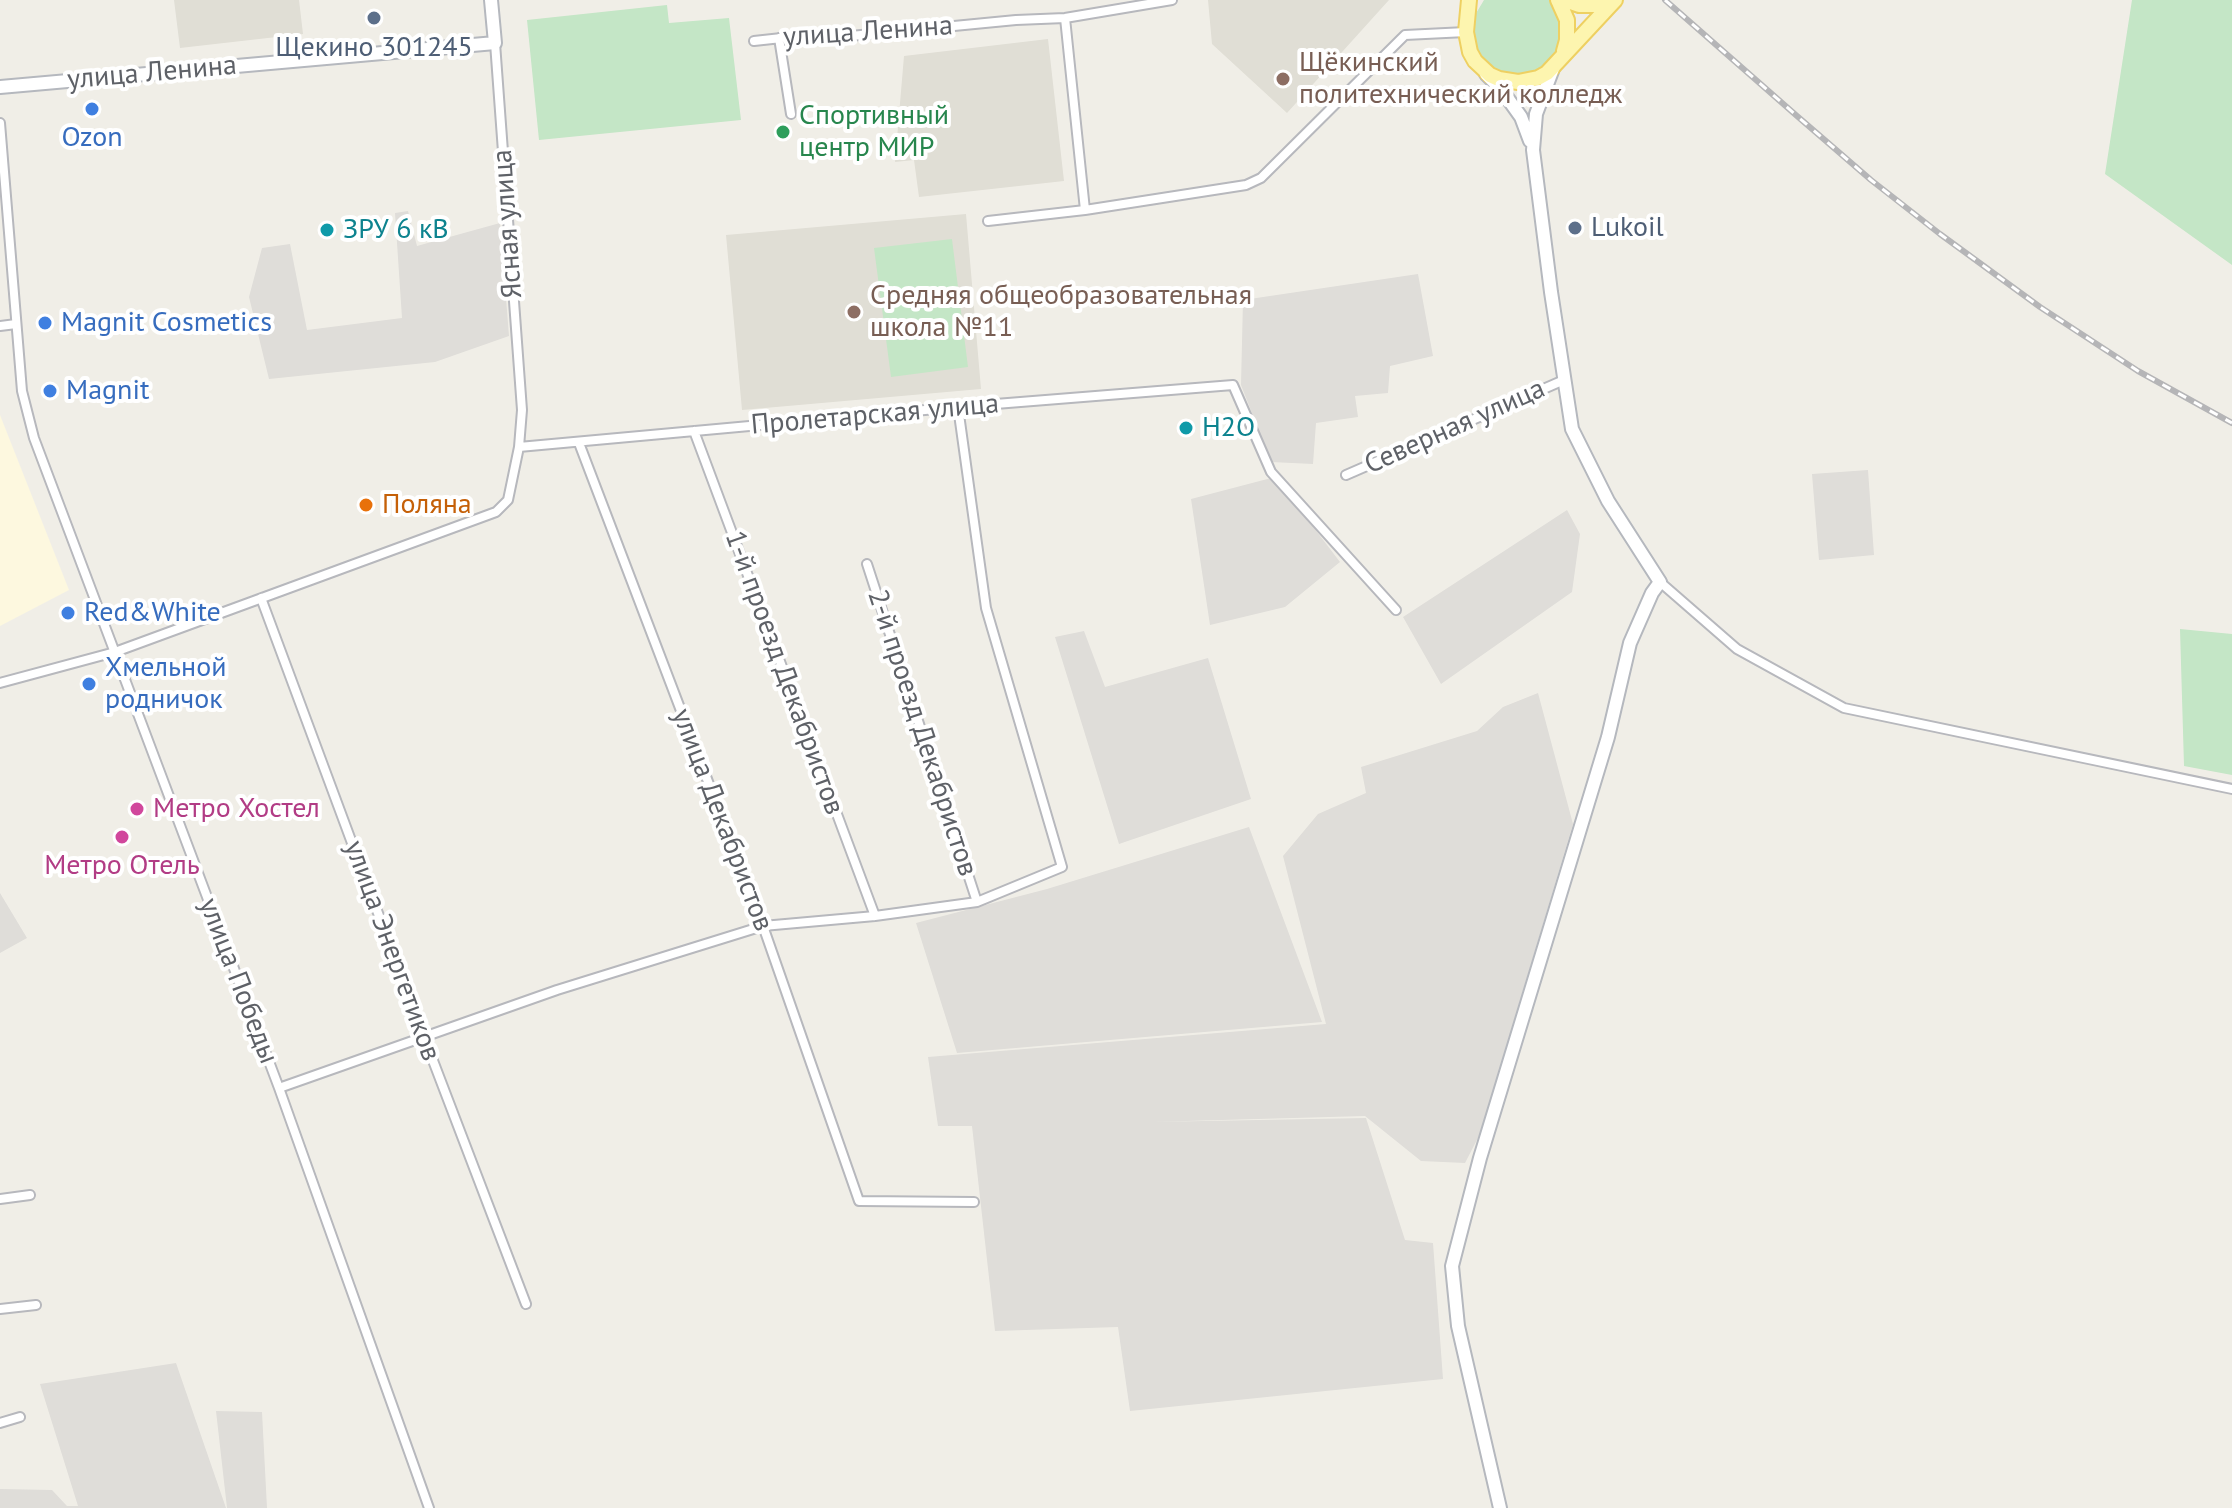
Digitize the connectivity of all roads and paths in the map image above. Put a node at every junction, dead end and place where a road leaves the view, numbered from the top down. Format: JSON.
{"nodes":[{"id":1,"x":491,"y":0,"type":"edge"},
{"id":2,"x":1172,"y":0,"type":"edge"},
{"id":3,"x":1469,"y":0,"type":"edge"},
{"id":4,"x":1476,"y":0,"type":"edge"},
{"id":5,"x":1558,"y":0,"type":"edge"},
{"id":6,"x":1565,"y":0,"type":"edge"},
{"id":7,"x":1609,"y":0,"type":"edge"},
{"id":8,"x":1615,"y":0,"type":"edge"},
{"id":9,"x":1065,"y":18,"type":"junction"},
{"id":10,"x":1466,"y":27,"type":"junction"},
{"id":11,"x":779,"y":38,"type":"junction"},
{"id":12,"x":754,"y":41,"type":"dead end"},
{"id":13,"x":495,"y":43,"type":"junction"},
{"id":14,"x":1557,"y":62,"type":"junction"},
{"id":15,"x":1482,"y":68,"type":"junction"},
{"id":16,"x":0,"y":87,"type":"edge"},
{"id":17,"x":791,"y":114,"type":"dead end"},
{"id":18,"x":0,"y":123,"type":"edge"},
{"id":19,"x":1533,"y":150,"type":"junction"},
{"id":20,"x":1085,"y":210,"type":"junction"},
{"id":21,"x":988,"y":221,"type":"dead end"},
{"id":22,"x":16,"y":324,"type":"junction"},
{"id":23,"x":0,"y":326,"type":"edge"},
{"id":24,"x":1564,"y":380,"type":"junction"},
{"id":25,"x":958,"y":407,"type":"junction"},
{"id":26,"x":694,"y":431,"type":"junction"},
{"id":27,"x":579,"y":443,"type":"junction"},
{"id":28,"x":519,"y":447,"type":"junction"},
{"id":29,"x":1346,"y":475,"type":"dead end"},
{"id":30,"x":867,"y":564,"type":"dead end"},
{"id":31,"x":1660,"y":582,"type":"junction"},
{"id":32,"x":261,"y":598,"type":"junction"},
{"id":33,"x":1396,"y":610,"type":"dead end"},
{"id":34,"x":115,"y":652,"type":"junction"},
{"id":35,"x":0,"y":683,"type":"edge"},
{"id":36,"x":2232,"y":789,"type":"edge"},
{"id":37,"x":977,"y":902,"type":"junction"},
{"id":38,"x":875,"y":916,"type":"junction"},
{"id":39,"x":763,"y":926,"type":"junction"},
{"id":40,"x":424,"y":1037,"type":"junction"},
{"id":41,"x":279,"y":1088,"type":"junction"},
{"id":42,"x":30,"y":1195,"type":"dead end"},
{"id":43,"x":0,"y":1199,"type":"edge"},
{"id":44,"x":974,"y":1202,"type":"dead end"},
{"id":45,"x":526,"y":1304,"type":"dead end"},
{"id":46,"x":36,"y":1305,"type":"dead end"},
{"id":47,"x":0,"y":1309,"type":"edge"},
{"id":48,"x":20,"y":1417,"type":"dead end"},
{"id":49,"x":0,"y":1423,"type":"edge"},
{"id":50,"x":429,"y":1508,"type":"edge"},
{"id":51,"x":1500,"y":1508,"type":"edge"}],
"edges":[{"from":1,"to":13,"type":"street","name":"Ясная улица"},
{"from":2,"to":9,"type":"street","name":"улица Ленина"},
{"from":3,"to":10,"type":"main road"},
{"from":4,"to":10,"type":"main road"},
{"from":5,"to":14,"type":"main road"},
{"from":6,"to":7,"type":"main road"},
{"from":8,"to":14,"type":"main road"},
{"from":9,"to":11,"type":"street","name":"улица Ленина"},
{"from":9,"to":20,"type":"street"},
{"from":10,"to":15,"type":"main road"},
{"from":10,"to":20,"type":"street"},
{"from":11,"to":12,"type":"street","name":"улица Ленина"},
{"from":11,"to":17,"type":"street"},
{"from":13,"to":16,"type":"street","name":"улица Ленина"},
{"from":13,"to":28,"type":"street","name":"Ясная улица"},
{"from":14,"to":15,"type":"main road"},
{"from":14,"to":19,"type":"street"},
{"from":15,"to":19,"type":"street"},
{"from":18,"to":22,"type":"street","name":"улица Победы"},
{"from":19,"to":24,"type":"street"},
{"from":20,"to":21,"type":"street"},
{"from":22,"to":23,"type":"street"},
{"from":22,"to":34,"type":"street","name":"улица Победы"},
{"from":24,"to":29,"type":"street","name":"Северная улица"},
{"from":24,"to":31,"type":"street"},
{"from":25,"to":26,"type":"street","name":"Пролетарская улица"},
{"from":25,"to":33,"type":"street","name":"Пролетарская улица"},
{"from":25,"to":37,"type":"street"},
{"from":26,"to":27,"type":"street","name":"Пролетарская улица"},
{"from":26,"to":38,"type":"street","name":"1-й проезд Декабристов"},
{"from":27,"to":28,"type":"street","name":"Пролетарская улица"},
{"from":27,"to":39,"type":"street","name":"улица Декабристов"},
{"from":28,"to":32,"type":"street","name":"Ясная улица"},
{"from":30,"to":37,"type":"street","name":"2-й проезд Декабристов"},
{"from":31,"to":36,"type":"street"},
{"from":31,"to":51,"type":"street"},
{"from":32,"to":34,"type":"street","name":"Ясная улица"},
{"from":32,"to":40,"type":"street","name":"улица Энергетиков"},
{"from":34,"to":35,"type":"street","name":"Ясная улица"},
{"from":34,"to":41,"type":"street","name":"улица Победы"},
{"from":37,"to":38,"type":"street"},
{"from":38,"to":39,"type":"street"},
{"from":39,"to":40,"type":"street"},
{"from":39,"to":44,"type":"street","name":"улица Декабристов"},
{"from":40,"to":41,"type":"street"},
{"from":40,"to":45,"type":"street","name":"улица Энергетиков"},
{"from":41,"to":50,"type":"street","name":"улица Победы"},
{"from":42,"to":43,"type":"street"},
{"from":46,"to":47,"type":"street"},
{"from":48,"to":49,"type":"street"}]}
